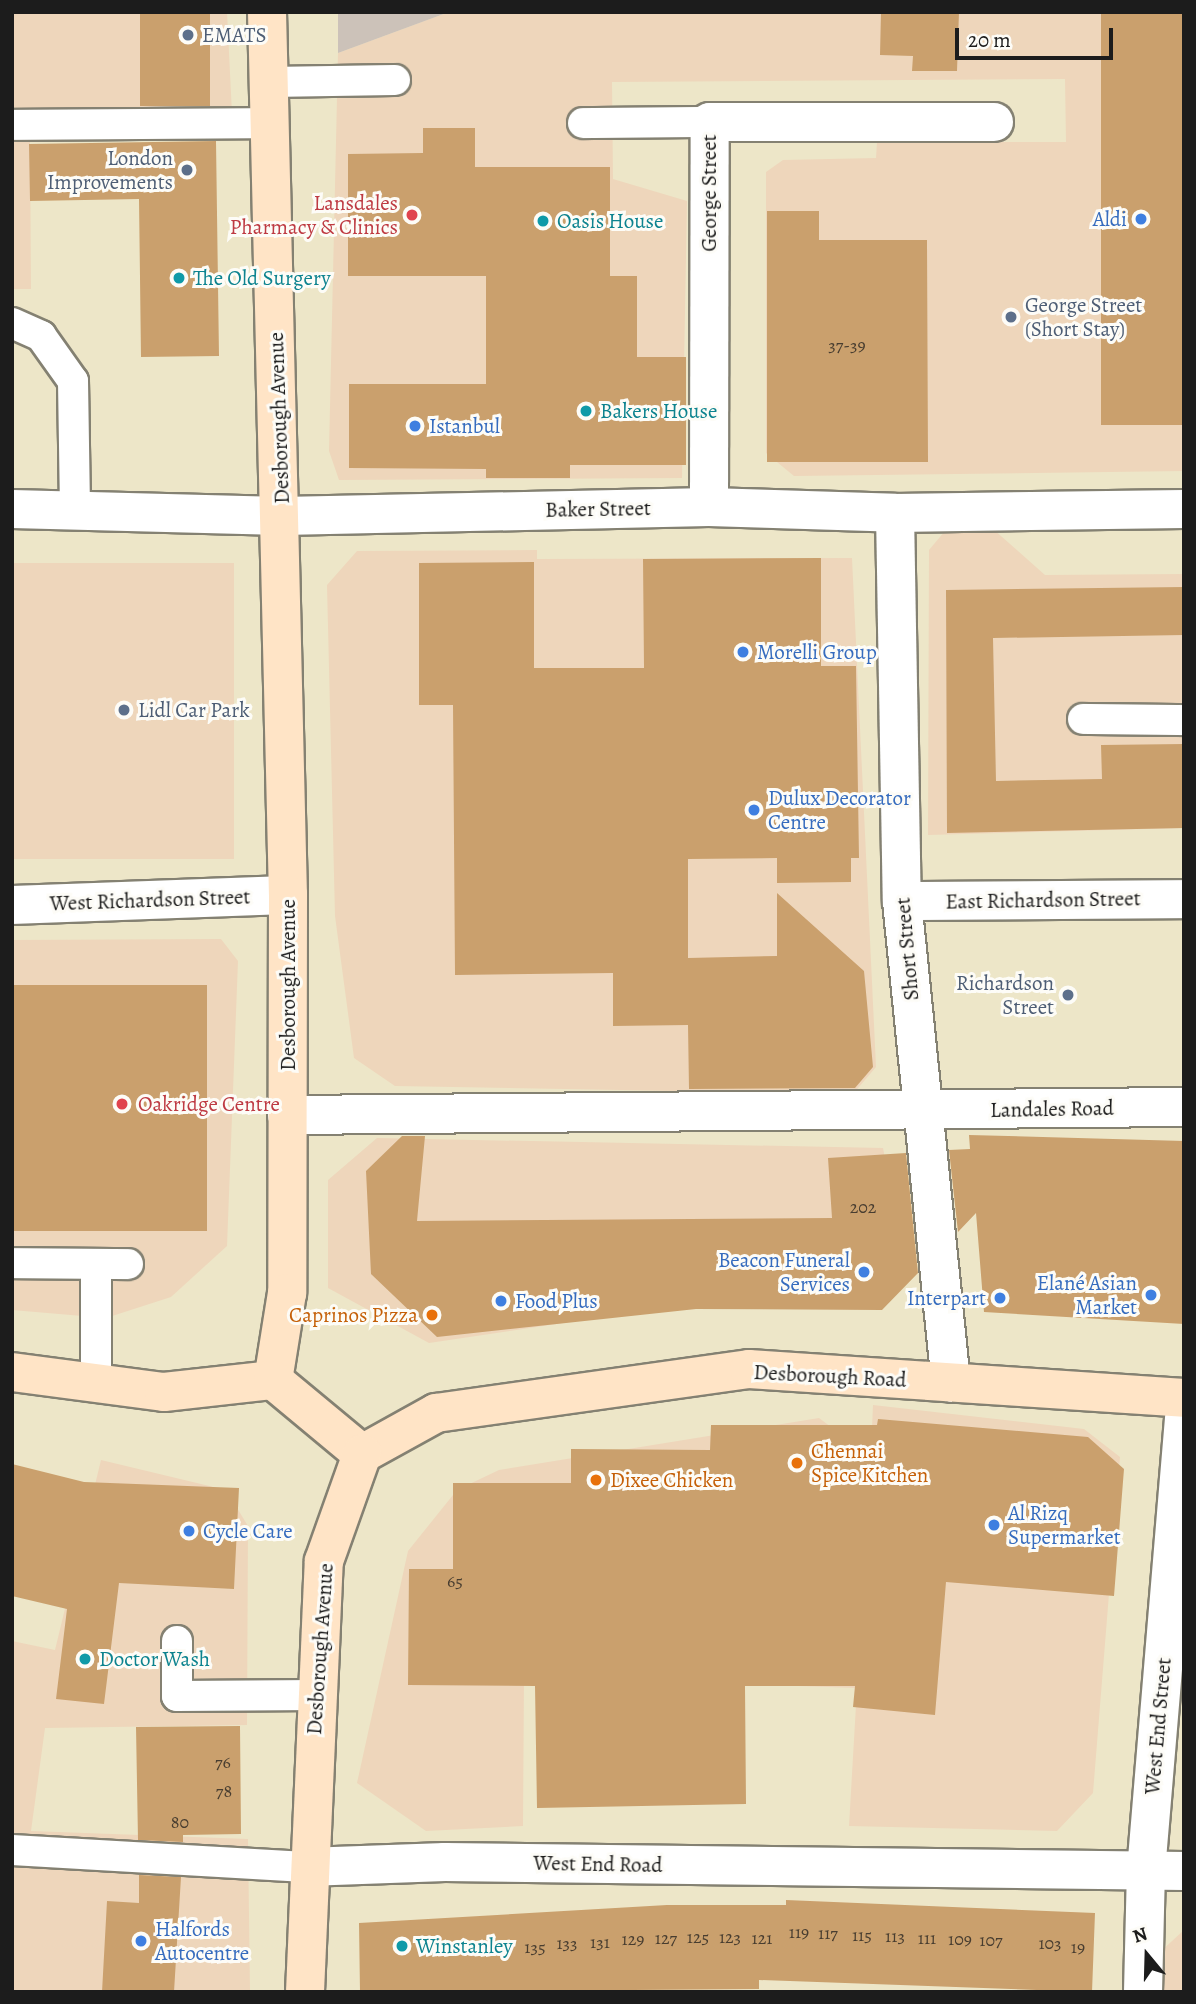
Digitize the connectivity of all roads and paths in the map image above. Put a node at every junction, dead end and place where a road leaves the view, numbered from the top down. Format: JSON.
{"nodes":[{"id":1,"x":267,"y":12,"type":"edge"},
{"id":2,"x":395,"y":80,"type":"dead end"},
{"id":3,"x":270,"y":82,"type":"junction"},
{"id":4,"x":994,"y":121,"type":"dead end"},
{"id":5,"x":583,"y":122,"type":"dead end"},
{"id":6,"x":709,"y":122,"type":"junction"},
{"id":7,"x":271,"y":123,"type":"junction"},
{"id":8,"x":12,"y":125,"type":"edge"},
{"id":9,"x":12,"y":323,"type":"edge"},
{"id":10,"x":709,"y":507,"type":"junction"},
{"id":11,"x":12,"y":509,"type":"edge"},
{"id":12,"x":1184,"y":509,"type":"edge"},
{"id":13,"x":75,"y":510,"type":"junction"},
{"id":14,"x":895,"y":513,"type":"junction"},
{"id":15,"x":282,"y":516,"type":"junction"},
{"id":16,"x":1083,"y":719,"type":"dead end"},
{"id":17,"x":1184,"y":720,"type":"edge"},
{"id":18,"x":288,"y":895,"type":"junction"},
{"id":19,"x":1184,"y":899,"type":"edge"},
{"id":20,"x":902,"y":901,"type":"junction"},
{"id":21,"x":12,"y":905,"type":"edge"},
{"id":22,"x":1184,"y":1107,"type":"edge"},
{"id":23,"x":921,"y":1110,"type":"junction"},
{"id":24,"x":287,"y":1115,"type":"junction"},
{"id":25,"x":12,"y":1263,"type":"edge"},
{"id":26,"x":96,"y":1264,"type":"junction"},
{"id":27,"x":128,"y":1264,"type":"dead end"},
{"id":28,"x":12,"y":1372,"type":"edge"},
{"id":29,"x":273,"y":1380,"type":"junction"},
{"id":30,"x":96,"y":1383,"type":"junction"},
{"id":31,"x":951,"y":1383,"type":"junction"},
{"id":32,"x":1184,"y":1398,"type":"edge"},
{"id":33,"x":1184,"y":1419,"type":"edge"},
{"id":34,"x":362,"y":1454,"type":"junction"},
{"id":35,"x":177,"y":1641,"type":"dead end"},
{"id":36,"x":317,"y":1695,"type":"junction"},
{"id":37,"x":12,"y":1850,"type":"edge"},
{"id":38,"x":306,"y":1867,"type":"junction"},
{"id":39,"x":1146,"y":1871,"type":"junction"},
{"id":40,"x":1184,"y":1871,"type":"edge"},
{"id":41,"x":304,"y":1992,"type":"edge"},
{"id":42,"x":1143,"y":1992,"type":"edge"}],
"edges":[{"from":1,"to":3,"type":"street","name":"Desborough Avenue"},
{"from":2,"to":3,"type":"lane"},
{"from":3,"to":7,"type":"street","name":"Desborough Avenue"},
{"from":4,"to":6,"type":"street","name":"George Street"},
{"from":5,"to":6,"type":"lane"},
{"from":6,"to":10,"type":"street","name":"George Street"},
{"from":7,"to":8,"type":"lane"},
{"from":7,"to":15,"type":"street","name":"Desborough Avenue"},
{"from":9,"to":13,"type":"lane"},
{"from":10,"to":14,"type":"street","name":"Baker Street"},
{"from":10,"to":15,"type":"street","name":"Baker Street"},
{"from":11,"to":13,"type":"street","name":"Baker Street"},
{"from":12,"to":14,"type":"street","name":"Baker Street"},
{"from":13,"to":15,"type":"street","name":"Baker Street"},
{"from":14,"to":20,"type":"street","name":"Short Street"},
{"from":15,"to":18,"type":"street","name":"Desborough Avenue"},
{"from":16,"to":17,"type":"lane"},
{"from":18,"to":21,"type":"street","name":"West Richardson Street"},
{"from":18,"to":24,"type":"street","name":"Desborough Avenue"},
{"from":19,"to":20,"type":"street","name":"East Richardson Street"},
{"from":20,"to":23,"type":"street","name":"Short Street"},
{"from":22,"to":23,"type":"street","name":"Landales Road"},
{"from":23,"to":24,"type":"street","name":"Landales Road"},
{"from":23,"to":31,"type":"street","name":"Short Street"},
{"from":24,"to":29,"type":"street","name":"Desborough Avenue"},
{"from":25,"to":26,"type":"lane"},
{"from":26,"to":27,"type":"lane"},
{"from":26,"to":30,"type":"lane"},
{"from":28,"to":30,"type":"street"},
{"from":29,"to":30,"type":"street"},
{"from":29,"to":34,"type":"street"},
{"from":31,"to":32,"type":"street","name":"Desborough Road"},
{"from":31,"to":34,"type":"street","name":"Desborough Road"},
{"from":33,"to":39,"type":"street","name":"West End Street"},
{"from":34,"to":36,"type":"street","name":"Desborough Avenue"},
{"from":35,"to":36,"type":"lane"},
{"from":36,"to":38,"type":"street","name":"Desborough Avenue"},
{"from":37,"to":38,"type":"lane","name":"West End Road"},
{"from":38,"to":39,"type":"street","name":"West End Road"},
{"from":38,"to":41,"type":"street","name":"Desborough Avenue"},
{"from":39,"to":40,"type":"street","name":"West End Road"},
{"from":39,"to":42,"type":"street","name":"West End Street"}]}
